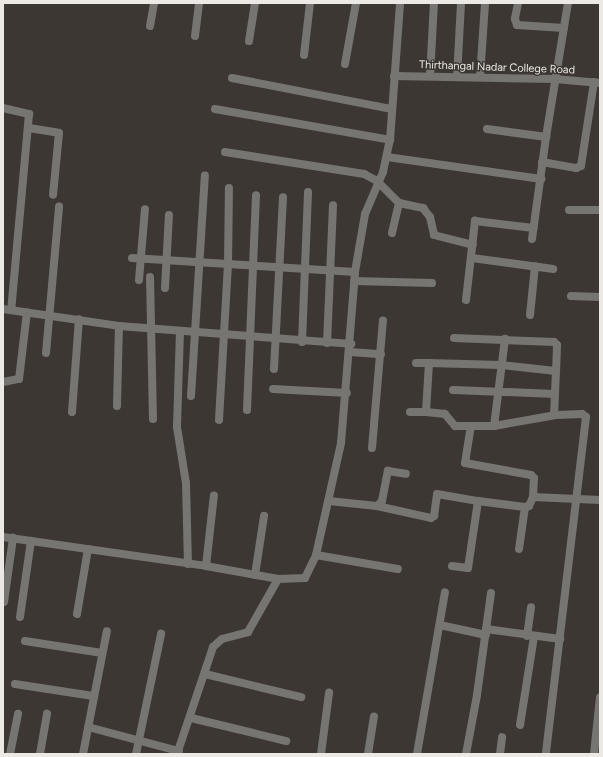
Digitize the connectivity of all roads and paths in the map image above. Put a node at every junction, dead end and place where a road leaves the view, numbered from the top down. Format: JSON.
{"nodes":[{"id":1,"x":154,"y":3,"type":"edge"},
{"id":2,"x":199,"y":3,"type":"edge"},
{"id":3,"x":255,"y":3,"type":"edge"},
{"id":4,"x":310,"y":3,"type":"edge"},
{"id":5,"x":356,"y":3,"type":"edge"},
{"id":6,"x":400,"y":3,"type":"edge"},
{"id":7,"x":434,"y":3,"type":"edge"},
{"id":8,"x":462,"y":3,"type":"edge"},
{"id":9,"x":485,"y":3,"type":"edge"},
{"id":10,"x":518,"y":3,"type":"edge"},
{"id":11,"x":568,"y":3,"type":"edge"},
{"id":12,"x":150,"y":26,"type":"dead end"},
{"id":13,"x":564,"y":28,"type":"junction"},
{"id":14,"x":195,"y":36,"type":"dead end"},
{"id":15,"x":249,"y":41,"type":"dead end"},
{"id":16,"x":304,"y":55,"type":"dead end"},
{"id":17,"x":345,"y":64,"type":"dead end"},
{"id":18,"x":394,"y":76,"type":"junction"},
{"id":19,"x":430,"y":76,"type":"junction"},
{"id":20,"x":457,"y":77,"type":"junction"},
{"id":21,"x":480,"y":77,"type":"junction"},
{"id":22,"x":232,"y":78,"type":"dead end"},
{"id":23,"x":555,"y":79,"type":"junction"},
{"id":24,"x":597,"y":82,"type":"edge"},
{"id":25,"x":3,"y":108,"type":"edge"},
{"id":26,"x":215,"y":109,"type":"dead end"},
{"id":27,"x":392,"y":109,"type":"junction"},
{"id":28,"x":28,"y":128,"type":"junction"},
{"id":29,"x":487,"y":129,"type":"dead end"},
{"id":30,"x":546,"y":137,"type":"junction"},
{"id":31,"x":390,"y":140,"type":"junction"},
{"id":32,"x":225,"y":152,"type":"dead end"},
{"id":33,"x":387,"y":157,"type":"junction"},
{"id":34,"x":542,"y":162,"type":"junction"},
{"id":35,"x":205,"y":175,"type":"dead end"},
{"id":36,"x":541,"y":178,"type":"junction"},
{"id":37,"x":377,"y":181,"type":"junction"},
{"id":38,"x":229,"y":188,"type":"dead end"},
{"id":39,"x":308,"y":192,"type":"dead end"},
{"id":40,"x":53,"y":195,"type":"dead end"},
{"id":41,"x":256,"y":195,"type":"dead end"},
{"id":42,"x":283,"y":197,"type":"dead end"},
{"id":43,"x":399,"y":203,"type":"junction"},
{"id":44,"x":333,"y":205,"type":"dead end"},
{"id":45,"x":59,"y":207,"type":"dead end"},
{"id":46,"x":145,"y":208,"type":"dead end"},
{"id":47,"x":569,"y":210,"type":"dead end"},
{"id":48,"x":600,"y":210,"type":"edge"},
{"id":49,"x":169,"y":215,"type":"dead end"},
{"id":50,"x":534,"y":228,"type":"junction"},
{"id":51,"x":392,"y":233,"type":"dead end"},
{"id":52,"x":532,"y":239,"type":"dead end"},
{"id":53,"x":473,"y":245,"type":"junction"},
{"id":54,"x":472,"y":258,"type":"junction"},
{"id":55,"x":136,"y":259,"type":"junction"},
{"id":56,"x":167,"y":261,"type":"junction"},
{"id":57,"x":199,"y":264,"type":"junction"},
{"id":58,"x":228,"y":265,"type":"junction"},
{"id":59,"x":535,"y":266,"type":"junction"},
{"id":60,"x":254,"y":267,"type":"junction"},
{"id":61,"x":280,"y":267,"type":"junction"},
{"id":62,"x":304,"y":269,"type":"junction"},
{"id":63,"x":553,"y":269,"type":"dead end"},
{"id":64,"x":331,"y":271,"type":"junction"},
{"id":65,"x":150,"y":277,"type":"dead end"},
{"id":66,"x":355,"y":277,"type":"junction"},
{"id":67,"x":138,"y":280,"type":"dead end"},
{"id":68,"x":432,"y":283,"type":"dead end"},
{"id":69,"x":165,"y":288,"type":"dead end"},
{"id":70,"x":571,"y":296,"type":"dead end"},
{"id":71,"x":600,"y":297,"type":"edge"},
{"id":72,"x":466,"y":300,"type":"dead end"},
{"id":73,"x":7,"y":309,"type":"edge"},
{"id":74,"x":27,"y":312,"type":"junction"},
{"id":75,"x":48,"y":315,"type":"junction"},
{"id":76,"x":530,"y":315,"type":"dead end"},
{"id":77,"x":79,"y":319,"type":"junction"},
{"id":78,"x":383,"y":320,"type":"dead end"},
{"id":79,"x":119,"y":326,"type":"junction"},
{"id":80,"x":151,"y":327,"type":"junction"},
{"id":81,"x":180,"y":331,"type":"junction"},
{"id":82,"x":194,"y":332,"type":"junction"},
{"id":83,"x":224,"y":335,"type":"junction"},
{"id":84,"x":251,"y":337,"type":"junction"},
{"id":85,"x":454,"y":338,"type":"dead end"},
{"id":86,"x":277,"y":339,"type":"junction"},
{"id":87,"x":505,"y":339,"type":"junction"},
{"id":88,"x":302,"y":342,"type":"junction"},
{"id":89,"x":327,"y":343,"type":"junction"},
{"id":90,"x":351,"y":344,"type":"junction"},
{"id":91,"x":350,"y":352,"type":"junction"},
{"id":92,"x":46,"y":353,"type":"dead end"},
{"id":93,"x":382,"y":354,"type":"junction"},
{"id":94,"x":416,"y":363,"type":"dead end"},
{"id":95,"x":429,"y":363,"type":"junction"},
{"id":96,"x":501,"y":365,"type":"junction"},
{"id":97,"x":274,"y":369,"type":"dead end"},
{"id":98,"x":556,"y":371,"type":"junction"},
{"id":99,"x":3,"y":382,"type":"edge"},
{"id":100,"x":273,"y":388,"type":"dead end"},
{"id":101,"x":453,"y":390,"type":"dead end"},
{"id":102,"x":346,"y":393,"type":"junction"},
{"id":103,"x":498,"y":393,"type":"junction"},
{"id":104,"x":555,"y":394,"type":"junction"},
{"id":105,"x":191,"y":396,"type":"dead end"},
{"id":106,"x":117,"y":406,"type":"dead end"},
{"id":107,"x":247,"y":410,"type":"dead end"},
{"id":108,"x":72,"y":412,"type":"dead end"},
{"id":109,"x":410,"y":412,"type":"dead end"},
{"id":110,"x":426,"y":412,"type":"junction"},
{"id":111,"x":554,"y":415,"type":"junction"},
{"id":112,"x":153,"y":419,"type":"dead end"},
{"id":113,"x":219,"y":420,"type":"dead end"},
{"id":114,"x":471,"y":426,"type":"junction"},
{"id":115,"x":494,"y":426,"type":"junction"},
{"id":116,"x":372,"y":448,"type":"dead end"},
{"id":117,"x":406,"y":474,"type":"dead end"},
{"id":118,"x":214,"y":495,"type":"dead end"},
{"id":119,"x":533,"y":497,"type":"junction"},
{"id":120,"x":576,"y":499,"type":"junction"},
{"id":121,"x":600,"y":500,"type":"edge"},
{"id":122,"x":329,"y":501,"type":"junction"},
{"id":123,"x":478,"y":501,"type":"junction"},
{"id":124,"x":377,"y":506,"type":"junction"},
{"id":125,"x":525,"y":507,"type":"junction"},
{"id":126,"x":264,"y":516,"type":"dead end"},
{"id":127,"x":3,"y":537,"type":"edge"},
{"id":128,"x":13,"y":538,"type":"junction"},
{"id":129,"x":31,"y":541,"type":"junction"},
{"id":130,"x":88,"y":549,"type":"junction"},
{"id":131,"x":519,"y":549,"type":"dead end"},
{"id":132,"x":316,"y":555,"type":"junction"},
{"id":133,"x":188,"y":564,"type":"junction"},
{"id":134,"x":206,"y":566,"type":"junction"},
{"id":135,"x":452,"y":566,"type":"dead end"},
{"id":136,"x":398,"y":569,"type":"dead end"},
{"id":137,"x":256,"y":575,"type":"junction"},
{"id":138,"x":278,"y":579,"type":"junction"},
{"id":139,"x":445,"y":592,"type":"dead end"},
{"id":140,"x":491,"y":593,"type":"dead end"},
{"id":141,"x":4,"y":602,"type":"dead end"},
{"id":142,"x":530,"y":607,"type":"dead end"},
{"id":143,"x":77,"y":614,"type":"dead end"},
{"id":144,"x":20,"y":617,"type":"dead end"},
{"id":145,"x":440,"y":625,"type":"junction"},
{"id":146,"x":106,"y":631,"type":"dead end"},
{"id":147,"x":486,"y":632,"type":"junction"},
{"id":148,"x":161,"y":634,"type":"dead end"},
{"id":149,"x":531,"y":636,"type":"junction"},
{"id":150,"x":560,"y":639,"type":"junction"},
{"id":151,"x":25,"y":641,"type":"dead end"},
{"id":152,"x":102,"y":653,"type":"junction"},
{"id":153,"x":205,"y":674,"type":"junction"},
{"id":154,"x":15,"y":684,"type":"dead end"},
{"id":155,"x":329,"y":693,"type":"dead end"},
{"id":156,"x":93,"y":696,"type":"junction"},
{"id":157,"x":600,"y":697,"type":"edge"},
{"id":158,"x":301,"y":698,"type":"dead end"},
{"id":159,"x":18,"y":714,"type":"dead end"},
{"id":160,"x":47,"y":714,"type":"dead end"},
{"id":161,"x":374,"y":716,"type":"dead end"},
{"id":162,"x":191,"y":718,"type":"junction"},
{"id":163,"x":520,"y":725,"type":"dead end"},
{"id":164,"x":88,"y":727,"type":"junction"},
{"id":165,"x":502,"y":737,"type":"dead end"},
{"id":166,"x":139,"y":741,"type":"junction"},
{"id":167,"x":286,"y":741,"type":"dead end"},
{"id":168,"x":178,"y":752,"type":"edge"},
{"id":169,"x":10,"y":754,"type":"edge"},
{"id":170,"x":40,"y":754,"type":"edge"},
{"id":171,"x":83,"y":754,"type":"edge"},
{"id":172,"x":136,"y":754,"type":"edge"},
{"id":173,"x":321,"y":754,"type":"edge"},
{"id":174,"x":368,"y":754,"type":"edge"},
{"id":175,"x":417,"y":754,"type":"edge"},
{"id":176,"x":466,"y":754,"type":"edge"},
{"id":177,"x":500,"y":754,"type":"edge"},
{"id":178,"x":546,"y":754,"type":"edge"},
{"id":179,"x":594,"y":754,"type":"edge"}],
"edges":[{"from":1,"to":12,"type":"street"},
{"from":2,"to":14,"type":"street"},
{"from":3,"to":15,"type":"street"},
{"from":4,"to":16,"type":"street"},
{"from":5,"to":17,"type":"street"},
{"from":6,"to":18,"type":"street"},
{"from":7,"to":19,"type":"street"},
{"from":8,"to":20,"type":"street"},
{"from":9,"to":21,"type":"street"},
{"from":10,"to":13,"type":"street"},
{"from":11,"to":13,"type":"street"},
{"from":13,"to":23,"type":"street"},
{"from":18,"to":19,"type":"street","name":"Thirthangal Nadar College Road"},
{"from":18,"to":27,"type":"street"},
{"from":19,"to":20,"type":"street","name":"Thirthangal Nadar College Road"},
{"from":20,"to":21,"type":"street","name":"Thirthangal Nadar College Road"},
{"from":21,"to":23,"type":"street","name":"Thirthangal Nadar College Road"},
{"from":22,"to":27,"type":"street"},
{"from":23,"to":24,"type":"street","name":"Thirthangal Nadar College Road"},
{"from":23,"to":30,"type":"street"},
{"from":24,"to":34,"type":"street"},
{"from":25,"to":28,"type":"street"},
{"from":26,"to":31,"type":"street"},
{"from":27,"to":31,"type":"street"},
{"from":28,"to":40,"type":"street"},
{"from":28,"to":73,"type":"street"},
{"from":29,"to":30,"type":"street"},
{"from":30,"to":34,"type":"street"},
{"from":31,"to":33,"type":"street"},
{"from":32,"to":37,"type":"street"},
{"from":33,"to":36,"type":"street"},
{"from":33,"to":37,"type":"street"},
{"from":34,"to":36,"type":"street"},
{"from":35,"to":57,"type":"street"},
{"from":36,"to":50,"type":"street"},
{"from":37,"to":43,"type":"street"},
{"from":37,"to":66,"type":"street"},
{"from":38,"to":58,"type":"street"},
{"from":39,"to":62,"type":"street"},
{"from":41,"to":60,"type":"street"},
{"from":42,"to":61,"type":"street"},
{"from":43,"to":51,"type":"street"},
{"from":43,"to":53,"type":"street"},
{"from":44,"to":64,"type":"street"},
{"from":45,"to":75,"type":"street"},
{"from":46,"to":55,"type":"street"},
{"from":47,"to":48,"type":"street"},
{"from":49,"to":56,"type":"street"},
{"from":50,"to":52,"type":"street"},
{"from":50,"to":53,"type":"street"},
{"from":53,"to":54,"type":"street"},
{"from":54,"to":59,"type":"street"},
{"from":54,"to":72,"type":"street"},
{"from":55,"to":56,"type":"street"},
{"from":55,"to":67,"type":"street"},
{"from":56,"to":57,"type":"street"},
{"from":56,"to":69,"type":"street"},
{"from":57,"to":58,"type":"street"},
{"from":57,"to":82,"type":"street"},
{"from":58,"to":60,"type":"street"},
{"from":58,"to":83,"type":"street"},
{"from":59,"to":63,"type":"street"},
{"from":59,"to":76,"type":"street"},
{"from":60,"to":61,"type":"street"},
{"from":60,"to":84,"type":"street"},
{"from":61,"to":62,"type":"street"},
{"from":61,"to":86,"type":"street"},
{"from":62,"to":64,"type":"street"},
{"from":62,"to":88,"type":"street"},
{"from":64,"to":66,"type":"street"},
{"from":64,"to":89,"type":"street"},
{"from":65,"to":80,"type":"street"},
{"from":66,"to":68,"type":"street"},
{"from":66,"to":90,"type":"street"},
{"from":70,"to":71,"type":"street"},
{"from":73,"to":74,"type":"street"},
{"from":74,"to":75,"type":"street"},
{"from":74,"to":99,"type":"street"},
{"from":75,"to":77,"type":"street"},
{"from":75,"to":92,"type":"street"},
{"from":77,"to":79,"type":"street"},
{"from":77,"to":108,"type":"street"},
{"from":78,"to":93,"type":"street"},
{"from":79,"to":80,"type":"street"},
{"from":79,"to":106,"type":"street"},
{"from":80,"to":81,"type":"street"},
{"from":80,"to":112,"type":"street"},
{"from":81,"to":82,"type":"street"},
{"from":81,"to":133,"type":"street"},
{"from":82,"to":83,"type":"street"},
{"from":82,"to":105,"type":"street"},
{"from":83,"to":84,"type":"street"},
{"from":83,"to":113,"type":"street"},
{"from":84,"to":86,"type":"street"},
{"from":84,"to":107,"type":"street"},
{"from":85,"to":87,"type":"street"},
{"from":86,"to":88,"type":"street"},
{"from":86,"to":97,"type":"street"},
{"from":87,"to":96,"type":"street"},
{"from":87,"to":98,"type":"street"},
{"from":88,"to":89,"type":"street"},
{"from":89,"to":90,"type":"street"},
{"from":90,"to":91,"type":"street"},
{"from":91,"to":93,"type":"street"},
{"from":91,"to":102,"type":"street"},
{"from":93,"to":116,"type":"street"},
{"from":94,"to":95,"type":"street"},
{"from":95,"to":96,"type":"street"},
{"from":95,"to":110,"type":"street"},
{"from":96,"to":98,"type":"street"},
{"from":96,"to":103,"type":"street"},
{"from":98,"to":104,"type":"street"},
{"from":100,"to":102,"type":"street"},
{"from":101,"to":103,"type":"street"},
{"from":102,"to":122,"type":"street"},
{"from":103,"to":104,"type":"street"},
{"from":103,"to":115,"type":"street"},
{"from":104,"to":111,"type":"street"},
{"from":109,"to":110,"type":"street"},
{"from":110,"to":114,"type":"street"},
{"from":111,"to":115,"type":"street"},
{"from":111,"to":120,"type":"street"},
{"from":114,"to":115,"type":"street"},
{"from":114,"to":119,"type":"street"},
{"from":117,"to":124,"type":"street"},
{"from":118,"to":134,"type":"street"},
{"from":119,"to":120,"type":"street"},
{"from":119,"to":125,"type":"street"},
{"from":120,"to":121,"type":"street"},
{"from":120,"to":150,"type":"street"},
{"from":122,"to":124,"type":"street"},
{"from":122,"to":132,"type":"street"},
{"from":123,"to":124,"type":"street"},
{"from":123,"to":125,"type":"street"},
{"from":123,"to":135,"type":"street"},
{"from":125,"to":131,"type":"street"},
{"from":126,"to":137,"type":"street"},
{"from":127,"to":128,"type":"street"},
{"from":128,"to":129,"type":"street"},
{"from":128,"to":141,"type":"street"},
{"from":129,"to":130,"type":"street"},
{"from":129,"to":144,"type":"street"},
{"from":130,"to":133,"type":"street"},
{"from":130,"to":143,"type":"street"},
{"from":132,"to":136,"type":"street"},
{"from":132,"to":138,"type":"street"},
{"from":133,"to":134,"type":"street"},
{"from":134,"to":137,"type":"street"},
{"from":137,"to":138,"type":"street"},
{"from":138,"to":153,"type":"street"},
{"from":139,"to":145,"type":"street"},
{"from":140,"to":147,"type":"street"},
{"from":142,"to":149,"type":"street"},
{"from":145,"to":147,"type":"street"},
{"from":145,"to":175,"type":"street"},
{"from":146,"to":152,"type":"street"},
{"from":147,"to":149,"type":"street"},
{"from":147,"to":176,"type":"street"},
{"from":148,"to":166,"type":"street"},
{"from":149,"to":150,"type":"street"},
{"from":149,"to":163,"type":"street"},
{"from":150,"to":178,"type":"street"},
{"from":151,"to":152,"type":"street"},
{"from":152,"to":156,"type":"street"},
{"from":153,"to":158,"type":"street"},
{"from":153,"to":162,"type":"street"},
{"from":154,"to":156,"type":"street"},
{"from":155,"to":173,"type":"street"},
{"from":156,"to":164,"type":"street"},
{"from":157,"to":179,"type":"street"},
{"from":159,"to":169,"type":"street"},
{"from":160,"to":170,"type":"street"},
{"from":161,"to":174,"type":"street"},
{"from":162,"to":167,"type":"street"},
{"from":162,"to":168,"type":"street"},
{"from":164,"to":166,"type":"street"},
{"from":164,"to":171,"type":"street"},
{"from":165,"to":177,"type":"street"},
{"from":166,"to":168,"type":"street"},
{"from":166,"to":172,"type":"street"}]}
